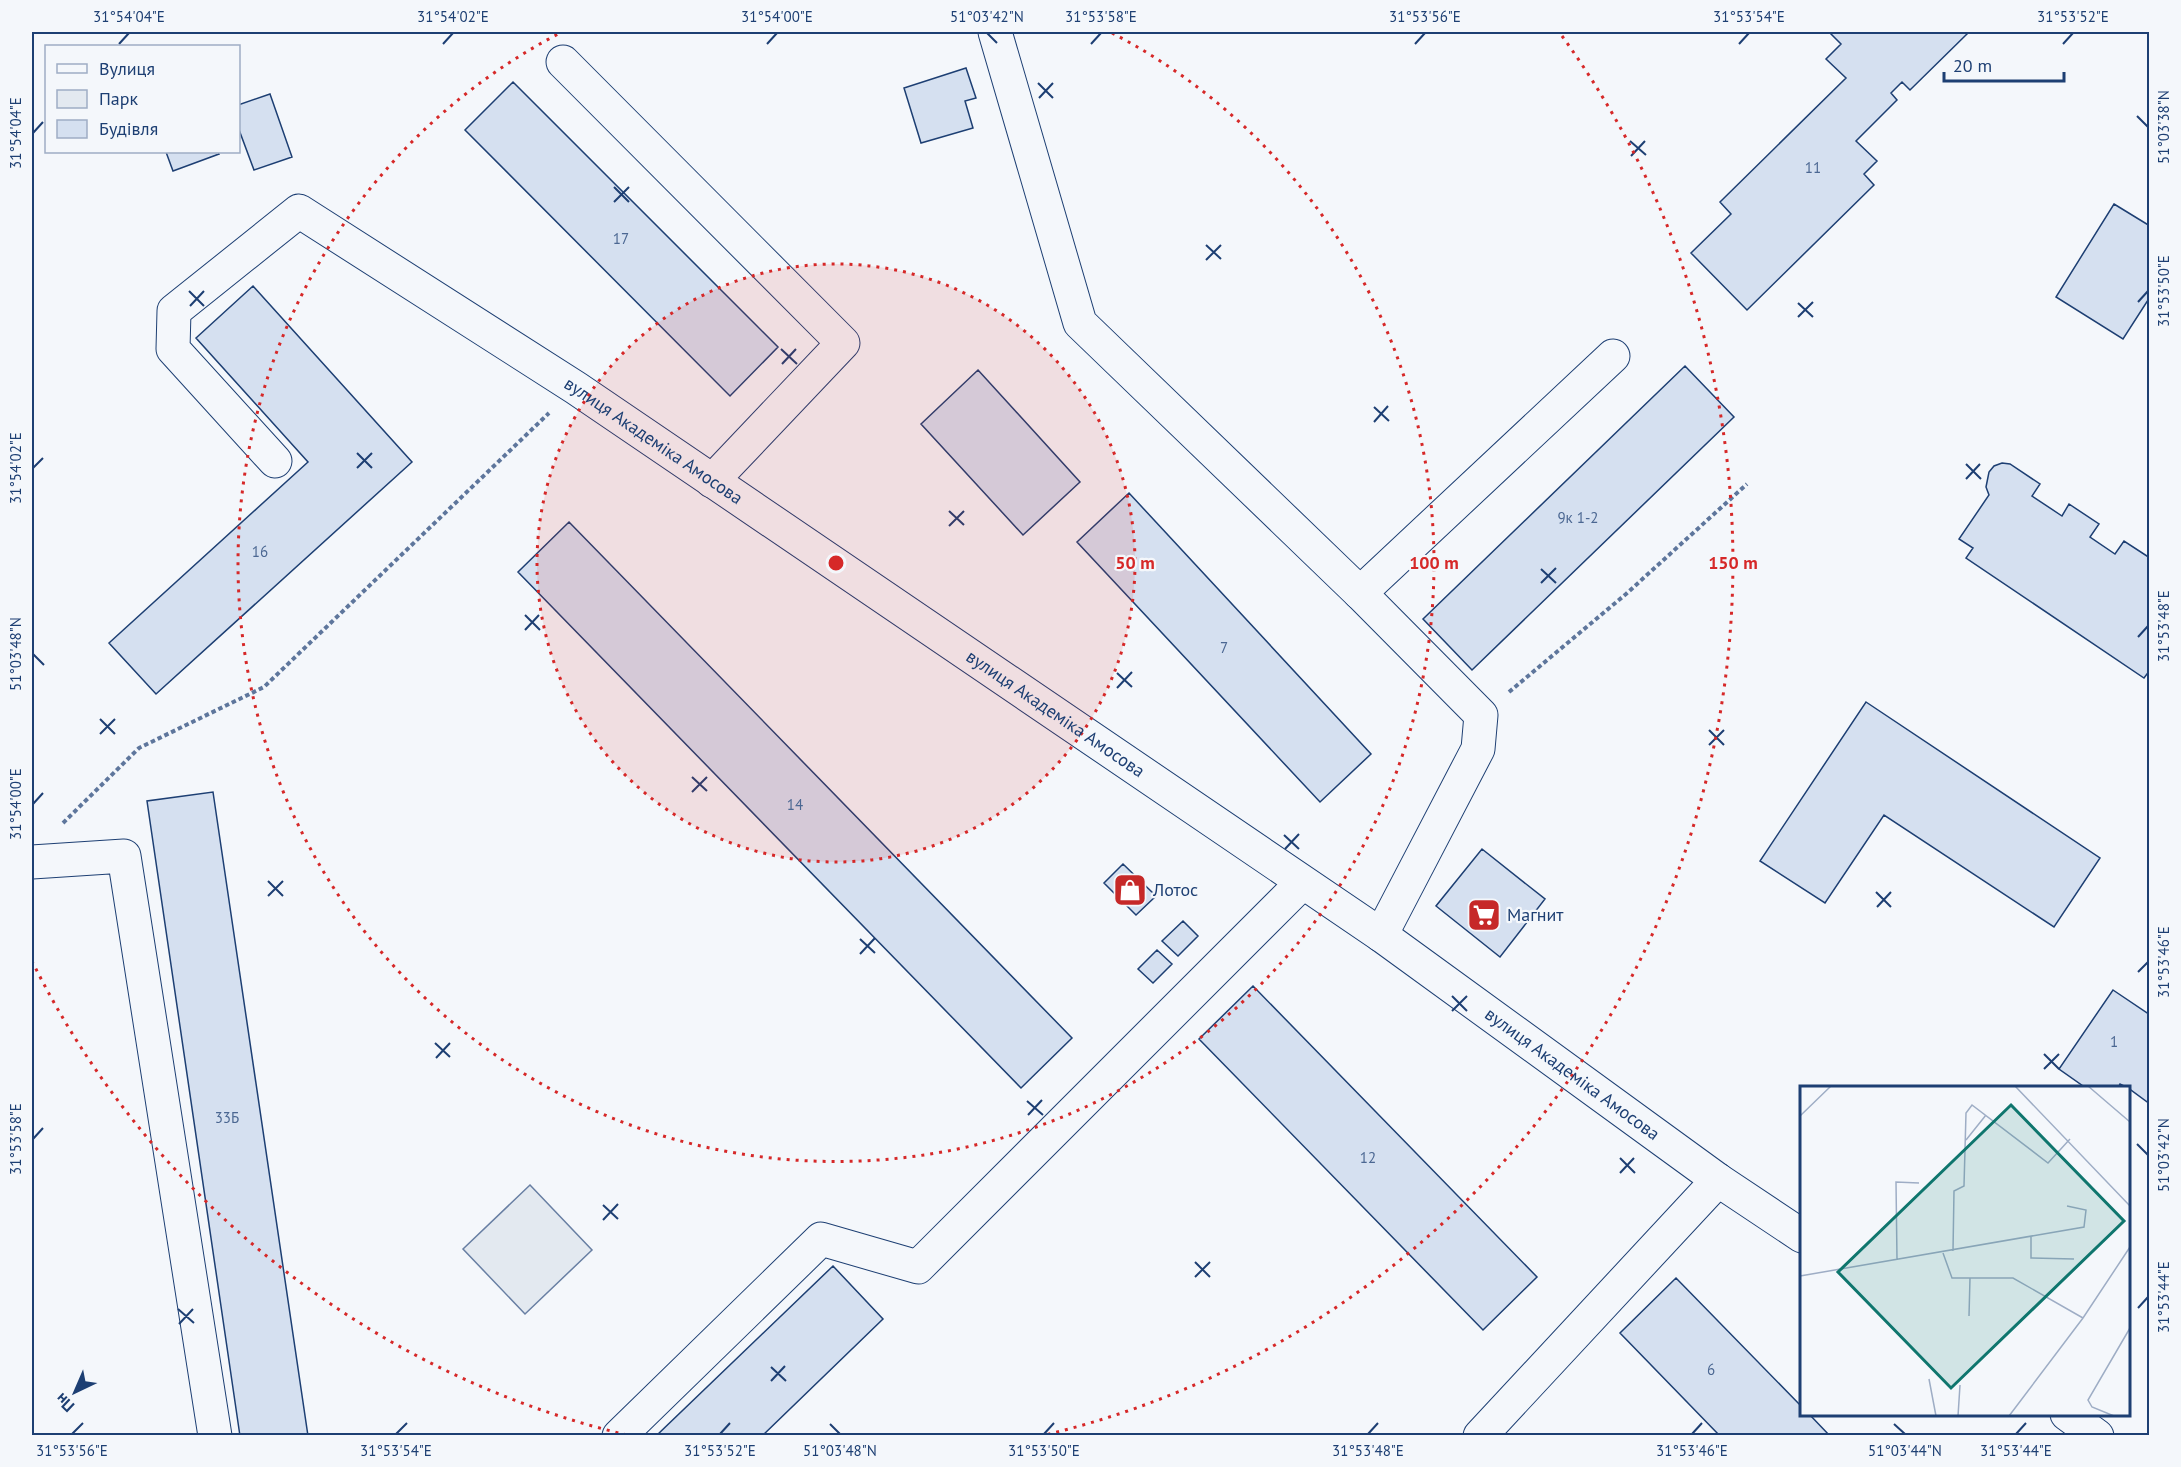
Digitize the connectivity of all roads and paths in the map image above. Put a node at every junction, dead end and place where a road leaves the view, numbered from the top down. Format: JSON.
{"nodes":[{"id":1,"x":995,"y":32,"type":"edge"},
{"id":2,"x":563,"y":62,"type":"dead end"},
{"id":3,"x":1613,"y":356,"type":"dead end"},
{"id":4,"x":576,"y":388,"type":"junction"},
{"id":5,"x":274,"y":461,"type":"dead end"},
{"id":6,"x":712,"y":481,"type":"junction"},
{"id":7,"x":1747,"y":484,"type":"dead end"},
{"id":8,"x":1360,"y":593,"type":"junction"},
{"id":9,"x":1481,"y":715,"type":"junction"},
{"id":10,"x":33,"y":862,"type":"edge"},
{"id":11,"x":1302,"y":883,"type":"junction"},
{"id":12,"x":1381,"y":935,"type":"junction"},
{"id":13,"x":1718,"y":1180,"type":"junction"},
{"id":14,"x":1800,"y":1235,"type":"edge"},
{"id":15,"x":2070,"y":1416,"type":"edge"},
{"id":16,"x":215,"y":1436,"type":"edge"},
{"id":17,"x":619,"y":1436,"type":"edge"},
{"id":18,"x":1480,"y":1436,"type":"edge"},
{"id":19,"x":2097,"y":1436,"type":"edge"}],
"edges":[{"from":1,"to":8,"type":"street"},
{"from":2,"to":6,"type":"street"},
{"from":3,"to":8,"type":"street"},
{"from":4,"to":5,"type":"street","name":"вулиця Академіка Амосова"},
{"from":4,"to":6,"type":"street","name":"вулиця Академіка Амосова"},
{"from":4,"to":10,"type":"path"},
{"from":6,"to":11,"type":"street","name":"вулиця Академіка Амосова"},
{"from":7,"to":9,"type":"path"},
{"from":8,"to":9,"type":"street"},
{"from":9,"to":12,"type":"street"},
{"from":10,"to":16,"type":"street"},
{"from":11,"to":12,"type":"street","name":"вулиця Академіка Амосова"},
{"from":11,"to":17,"type":"street"},
{"from":12,"to":13,"type":"street","name":"вулиця Академіка Амосова"},
{"from":13,"to":14,"type":"street","name":"вулиця Академіка Амосова"},
{"from":13,"to":18,"type":"street"},
{"from":15,"to":19,"type":"street"}]}
